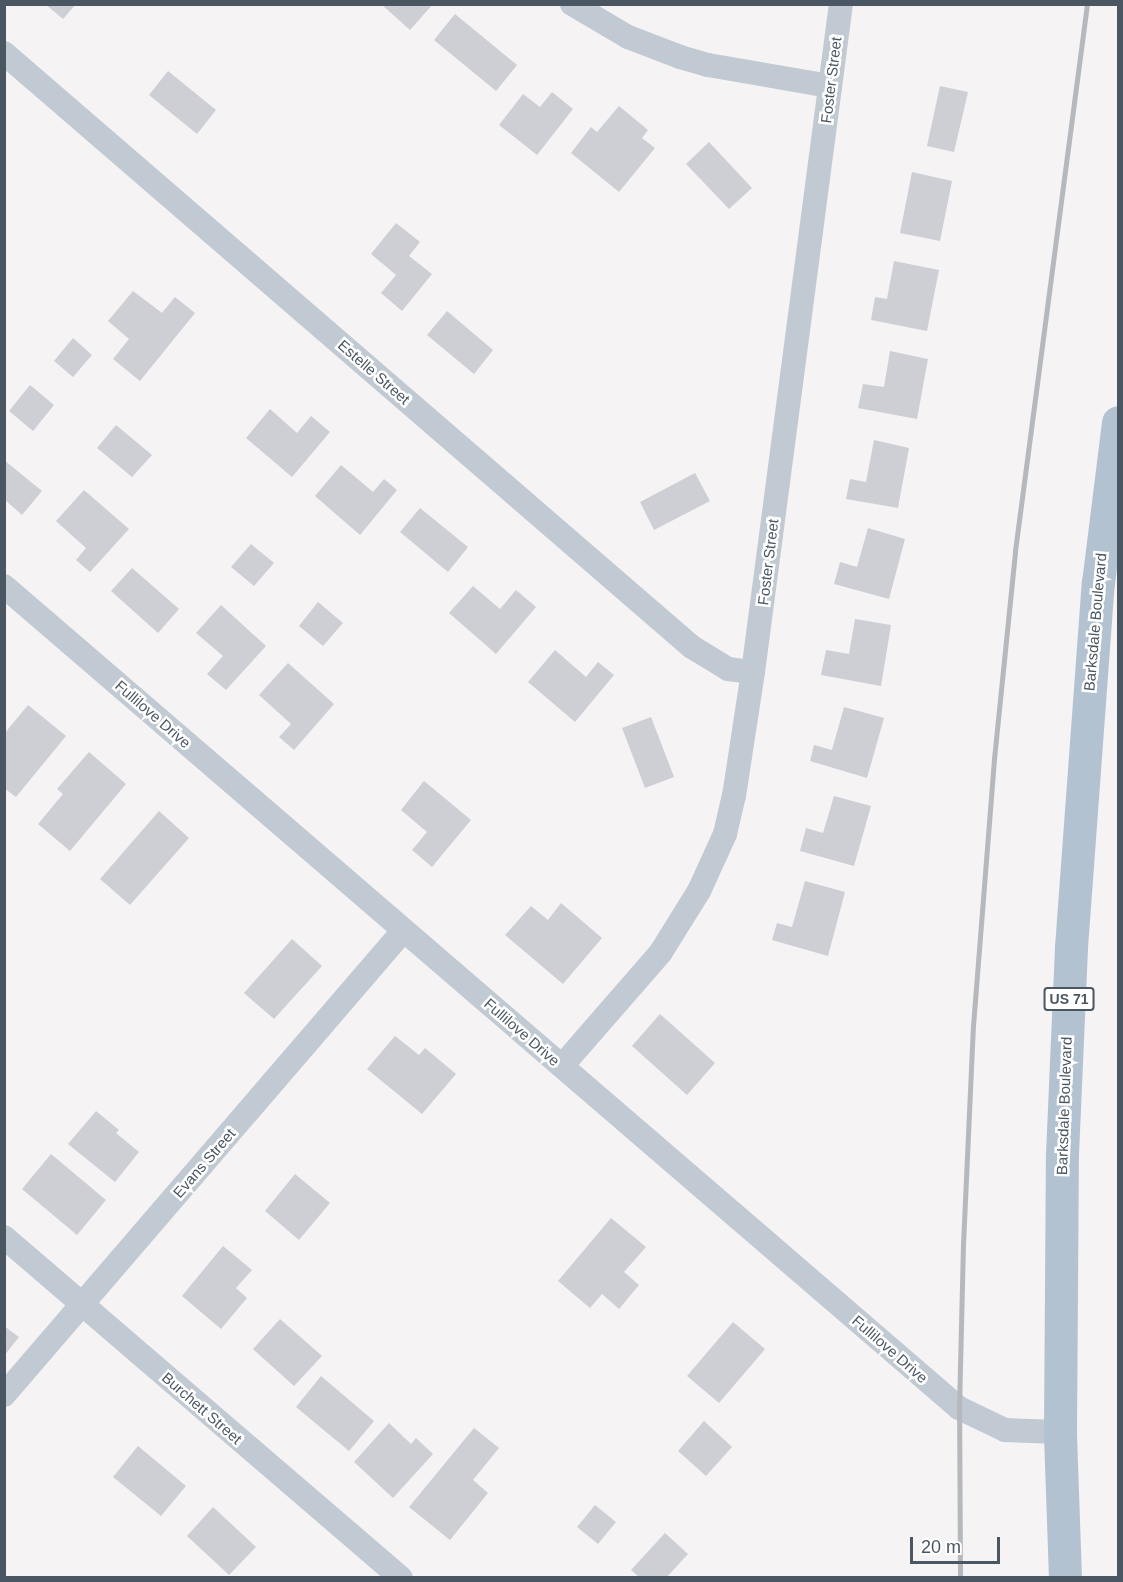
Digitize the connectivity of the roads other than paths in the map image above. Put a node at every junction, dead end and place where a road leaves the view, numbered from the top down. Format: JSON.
{"nodes":[{"id":1,"x":572,"y":4,"type":"edge"},
{"id":2,"x":841,"y":4,"type":"edge"},
{"id":3,"x":4,"y":53,"type":"edge"},
{"id":4,"x":830,"y":86,"type":"junction"},
{"id":5,"x":1119,"y":422,"type":"edge"},
{"id":6,"x":1110,"y":548,"type":"edge"},
{"id":7,"x":4,"y":586,"type":"edge"},
{"id":8,"x":753,"y":672,"type":"junction"},
{"id":9,"x":404,"y":931,"type":"junction"},
{"id":10,"x":562,"y":1066,"type":"junction"},
{"id":11,"x":4,"y":1237,"type":"edge"},
{"id":12,"x":82,"y":1305,"type":"junction"},
{"id":13,"x":4,"y":1395,"type":"edge"},
{"id":14,"x":1060,"y":1432,"type":"junction"},
{"id":15,"x":401,"y":1578,"type":"edge"},
{"id":16,"x":1065,"y":1578,"type":"edge"}],
"edges":[{"from":1,"to":4,"type":"street"},
{"from":2,"to":4,"type":"street","name":"Foster Street"},
{"from":3,"to":8,"type":"street","name":"Estelle Street"},
{"from":4,"to":8,"type":"street","name":"Foster Street"},
{"from":5,"to":6,"type":"main road","name":"Barksdale Boulevard","number":"US 71"},
{"from":6,"to":14,"type":"main road","name":"Barksdale Boulevard","number":"US 71"},
{"from":7,"to":9,"type":"street","name":"Fullilove Drive"},
{"from":8,"to":10,"type":"street","name":"Foster Street"},
{"from":9,"to":10,"type":"street","name":"Fullilove Drive"},
{"from":9,"to":12,"type":"street","name":"Evans Street"},
{"from":10,"to":14,"type":"street","name":"Fullilove Drive"},
{"from":11,"to":12,"type":"street","name":"Burchett Street"},
{"from":12,"to":13,"type":"street","name":"Evans Street"},
{"from":12,"to":15,"type":"street","name":"Burchett Street"},
{"from":14,"to":16,"type":"main road","name":"Barksdale Boulevard","number":"US 71"}]}
